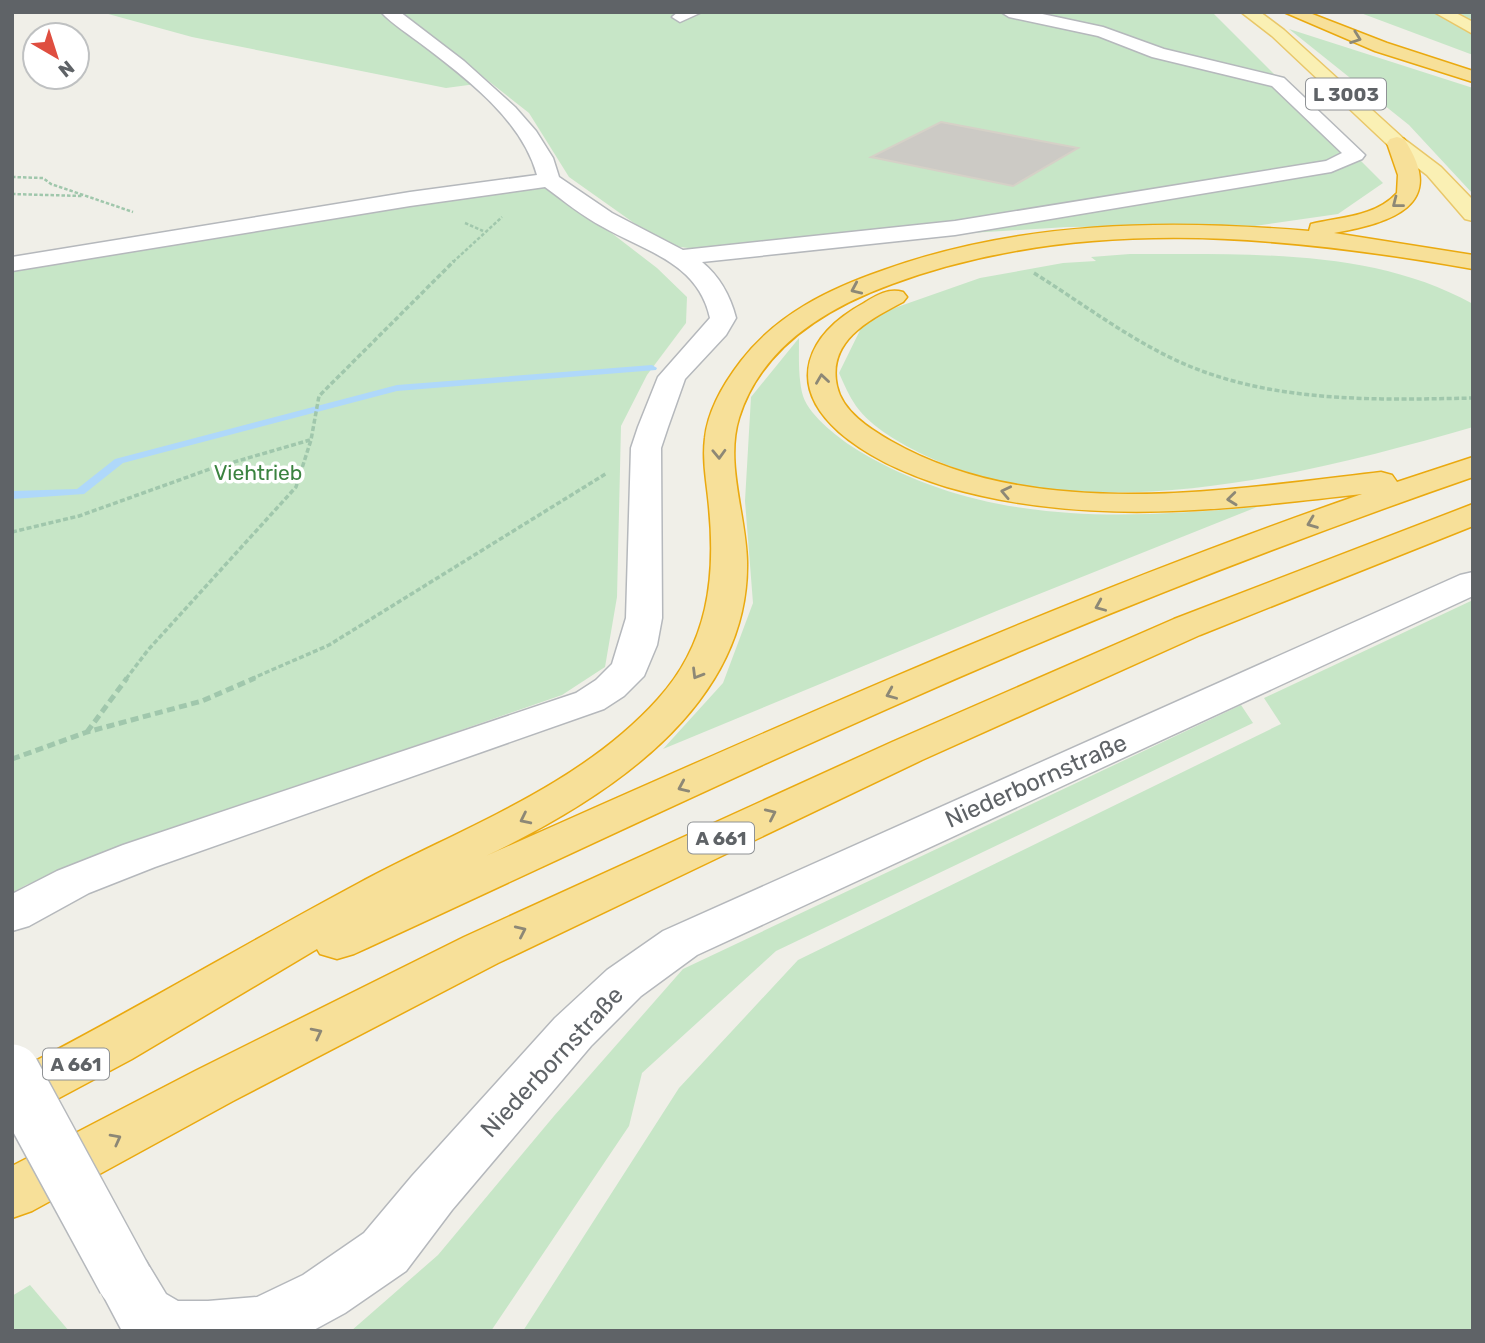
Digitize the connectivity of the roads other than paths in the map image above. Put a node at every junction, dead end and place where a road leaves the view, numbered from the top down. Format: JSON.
{"nodes":[{"id":1,"x":389,"y":12,"type":"edge"},
{"id":2,"x":1009,"y":12,"type":"edge"},
{"id":3,"x":1249,"y":12,"type":"edge"},
{"id":4,"x":1292,"y":12,"type":"edge"},
{"id":5,"x":1331,"y":12,"type":"edge"},
{"id":6,"x":1442,"y":12,"type":"edge"},
{"id":7,"x":1473,"y":29,"type":"edge"},
{"id":8,"x":1473,"y":60,"type":"edge"},
{"id":9,"x":1473,"y":77,"type":"edge"},
{"id":10,"x":1397,"y":142,"type":"junction"},
{"id":11,"x":549,"y":180,"type":"junction"},
{"id":12,"x":1473,"y":215,"type":"edge"},
{"id":13,"x":955,"y":228,"type":"junction"},
{"id":14,"x":1259,"y":234,"type":"junction"},
{"id":15,"x":979,"y":241,"type":"dead end"},
{"id":16,"x":683,"y":257,"type":"junction"},
{"id":17,"x":1473,"y":262,"type":"edge"},
{"id":18,"x":12,"y":264,"type":"edge"},
{"id":19,"x":1473,"y":289,"type":"edge"},
{"id":20,"x":1459,"y":471,"type":"edge"},
{"id":21,"x":1473,"y":514,"type":"edge"},
{"id":22,"x":1473,"y":583,"type":"edge"},
{"id":23,"x":12,"y":914,"type":"edge"},
{"id":24,"x":140,"y":1030,"type":"junction"},
{"id":25,"x":12,"y":1072,"type":"edge"},
{"id":26,"x":12,"y":1098,"type":"edge"},
{"id":27,"x":12,"y":1194,"type":"edge"}],
"edges":[{"from":1,"to":11,"type":"lane"},
{"from":2,"to":13,"type":"lane"},
{"from":3,"to":10,"type":"main road","number":"L 3003"},
{"from":4,"to":9,"type":"highway","one_way":true},
{"from":5,"to":8,"type":"highway"},
{"from":6,"to":7,"type":"main road"},
{"from":10,"to":12,"type":"main road","number":"L 3003"},
{"from":10,"to":14,"type":"highway","one_way":true},
{"from":11,"to":16,"type":"lane"},
{"from":11,"to":18,"type":"lane"},
{"from":13,"to":15,"type":"lane"},
{"from":13,"to":16,"type":"lane"},
{"from":14,"to":17,"type":"highway"},
{"from":14,"to":24,"type":"highway","one_way":true},
{"from":16,"to":23,"type":"lane"},
{"from":20,"to":19,"type":"highway","one_way":true},
{"from":20,"to":24,"type":"highway","number":"A 661","one_way":true},
{"from":27,"to":21,"type":"highway","number":"A 661","one_way":true},
{"from":22,"to":25,"type":"lane","name":"Niederbornstraße","bridge":true},
{"from":24,"to":26,"type":"highway","number":"A 661"}]}
